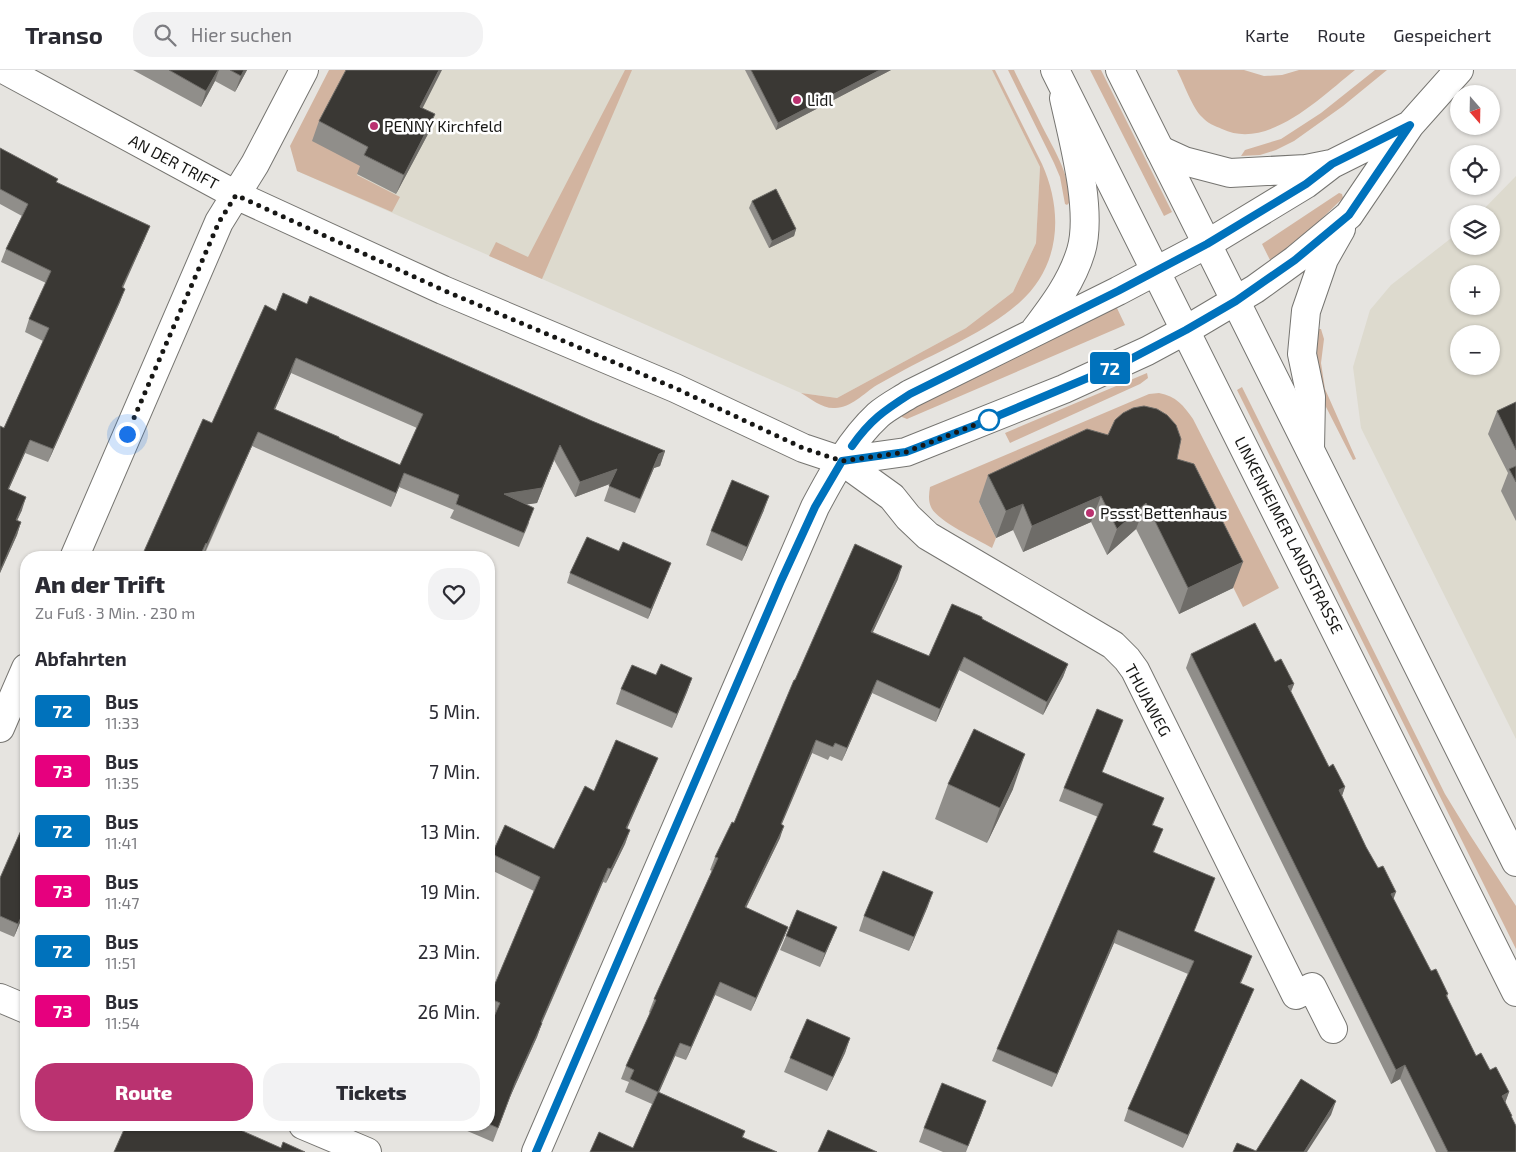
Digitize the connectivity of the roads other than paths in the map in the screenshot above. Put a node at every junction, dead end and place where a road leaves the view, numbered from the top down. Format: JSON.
{"nodes":[{"id":1,"x":5,"y":70,"type":"edge"},
{"id":2,"x":304,"y":70,"type":"edge"},
{"id":3,"x":1120,"y":70,"type":"edge"},
{"id":4,"x":1459,"y":70,"type":"edge"},
{"id":5,"x":1058,"y":75,"type":"edge"},
{"id":6,"x":1410,"y":125,"type":"junction"},
{"id":7,"x":1160,"y":150,"type":"junction"},
{"id":8,"x":1332,"y":164,"type":"junction"},
{"id":9,"x":236,"y":195,"type":"junction"},
{"id":10,"x":1349,"y":215,"type":"junction"},
{"id":11,"x":1207,"y":244,"type":"junction"},
{"id":12,"x":1156,"y":270,"type":"junction"},
{"id":13,"x":1236,"y":301,"type":"junction"},
{"id":14,"x":1186,"y":330,"type":"junction"},
{"id":15,"x":1033,"y":334,"type":"junction"},
{"id":16,"x":1310,"y":449,"type":"junction"},
{"id":17,"x":842,"y":461,"type":"junction"},
{"id":18,"x":77,"y":551,"type":"edge"},
{"id":19,"x":20,"y":682,"type":"edge"},
{"id":20,"x":0,"y":728,"type":"edge"},
{"id":21,"x":1516,"y":862,"type":"edge"},
{"id":22,"x":1516,"y":992,"type":"edge"},
{"id":23,"x":0,"y":998,"type":"edge"},
{"id":24,"x":20,"y":1006,"type":"edge"},
{"id":25,"x":1333,"y":1029,"type":"dead end"},
{"id":26,"x":317,"y":1131,"type":"edge"},
{"id":27,"x":367,"y":1152,"type":"edge"},
{"id":28,"x":536,"y":1152,"type":"edge"}],
"edges":[{"from":1,"to":9,"type":"street","name":"AN DER TRIFT"},
{"from":2,"to":9,"type":"street"},
{"from":3,"to":7,"type":"street"},
{"from":4,"to":6,"type":"street"},
{"from":5,"to":12,"type":"street","name":"LINKENHEIMER LANDSTRASSE"},
{"from":5,"to":15,"type":"street","name":"LINKENHEIMER LANDSTRASSE"},
{"from":6,"to":8,"type":"street"},
{"from":6,"to":10,"type":"street"},
{"from":7,"to":8,"type":"street"},
{"from":7,"to":11,"type":"street"},
{"from":8,"to":11,"type":"street"},
{"from":9,"to":17,"type":"street","name":"AN DER TRIFT"},
{"from":9,"to":18,"type":"street"},
{"from":10,"to":13,"type":"street"},
{"from":10,"to":16,"type":"street"},
{"from":11,"to":12,"type":"street"},
{"from":11,"to":13,"type":"street"},
{"from":12,"to":14,"type":"street","name":"LINKENHEIMER LANDSTRASSE"},
{"from":12,"to":15,"type":"street"},
{"from":13,"to":14,"type":"street"},
{"from":13,"to":16,"type":"street"},
{"from":14,"to":17,"type":"street"},
{"from":14,"to":22,"type":"street","name":"LINKENHEIMER LANDSTRASSE"},
{"from":15,"to":17,"type":"street"},
{"from":16,"to":21,"type":"street"},
{"from":17,"to":25,"type":"street","name":"THUJAWEG"},
{"from":17,"to":28,"type":"street"},
{"from":19,"to":20,"type":"street"},
{"from":23,"to":24,"type":"street"},
{"from":26,"to":27,"type":"street"}]}
